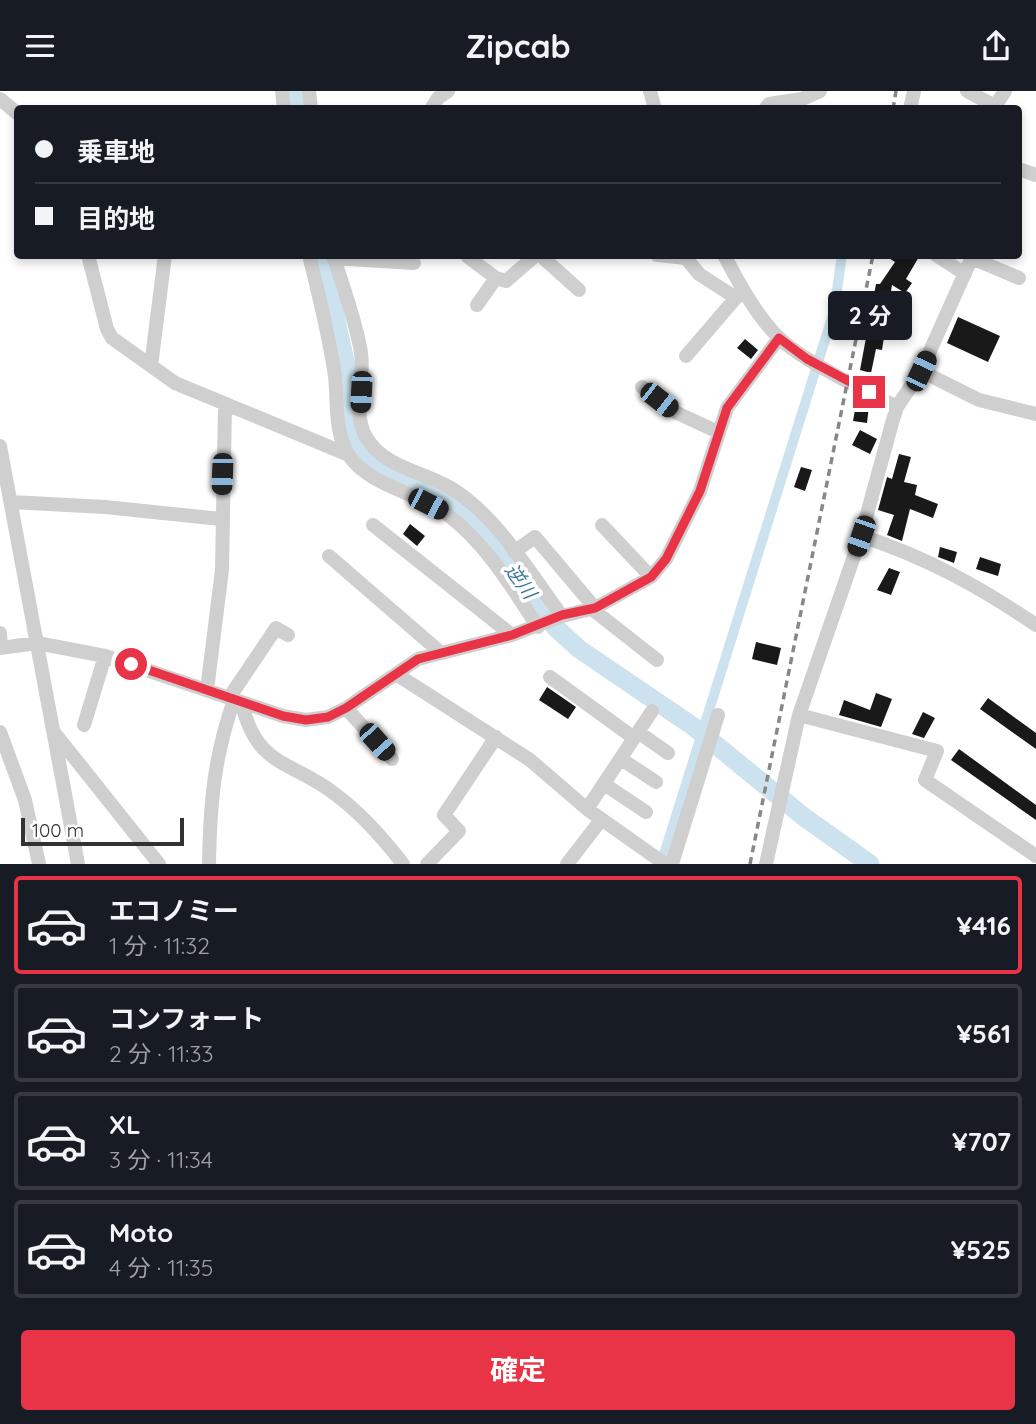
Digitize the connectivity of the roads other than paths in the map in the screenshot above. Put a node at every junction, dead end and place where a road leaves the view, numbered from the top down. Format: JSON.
{"nodes":[{"id":1,"x":448,"y":91,"type":"edge"},
{"id":2,"x":820,"y":91,"type":"edge"},
{"id":3,"x":967,"y":91,"type":"edge"},
{"id":4,"x":0,"y":99,"type":"edge"},
{"id":5,"x":434,"y":105,"type":"edge"},
{"id":6,"x":768,"y":105,"type":"edge"},
{"id":7,"x":991,"y":105,"type":"edge"},
{"id":8,"x":14,"y":111,"type":"edge"},
{"id":9,"x":89,"y":259,"type":"edge"},
{"id":10,"x":164,"y":259,"type":"edge"},
{"id":11,"x":310,"y":259,"type":"edge"},
{"id":12,"x":334,"y":259,"type":"edge"},
{"id":13,"x":360,"y":259,"type":"edge"},
{"id":14,"x":471,"y":259,"type":"edge"},
{"id":15,"x":533,"y":259,"type":"edge"},
{"id":16,"x":543,"y":259,"type":"edge"},
{"id":17,"x":687,"y":259,"type":"edge"},
{"id":18,"x":726,"y":259,"type":"edge"},
{"id":19,"x":942,"y":259,"type":"edge"},
{"id":20,"x":971,"y":259,"type":"edge"},
{"id":21,"x":976,"y":259,"type":"edge"},
{"id":22,"x":414,"y":263,"type":"dead end"},
{"id":23,"x":965,"y":274,"type":"junction"},
{"id":24,"x":496,"y":278,"type":"junction"},
{"id":25,"x":1019,"y":278,"type":"dead end"},
{"id":26,"x":579,"y":290,"type":"dead end"},
{"id":27,"x":739,"y":294,"type":"junction"},
{"id":28,"x":477,"y":306,"type":"dead end"},
{"id":29,"x":779,"y":338,"type":"junction"},
{"id":30,"x":686,"y":356,"type":"dead end"},
{"id":31,"x":151,"y":366,"type":"junction"},
{"id":32,"x":921,"y":371,"type":"junction"},
{"id":33,"x":642,"y":387,"type":"dead end"},
{"id":34,"x":225,"y":405,"type":"junction"},
{"id":35,"x":897,"y":407,"type":"junction"},
{"id":36,"x":1036,"y":414,"type":"edge"},
{"id":37,"x":718,"y":432,"type":"junction"},
{"id":38,"x":0,"y":446,"type":"edge"},
{"id":39,"x":349,"y":456,"type":"junction"},
{"id":40,"x":11,"y":502,"type":"junction"},
{"id":41,"x":221,"y":519,"type":"junction"},
{"id":42,"x":373,"y":525,"type":"dead end"},
{"id":43,"x":602,"y":525,"type":"dead end"},
{"id":44,"x":861,"y":536,"type":"junction"},
{"id":45,"x":514,"y":552,"type":"junction"},
{"id":46,"x":328,"y":556,"type":"dead end"},
{"id":47,"x":651,"y":577,"type":"junction"},
{"id":48,"x":593,"y":608,"type":"junction"},
{"id":49,"x":551,"y":621,"type":"junction"},
{"id":50,"x":1036,"y":625,"type":"edge"},
{"id":51,"x":0,"y":633,"type":"edge"},
{"id":52,"x":288,"y":635,"type":"dead end"},
{"id":53,"x":512,"y":635,"type":"junction"},
{"id":54,"x":37,"y":643,"type":"junction"},
{"id":55,"x":0,"y":648,"type":"edge"},
{"id":56,"x":440,"y":652,"type":"junction"},
{"id":57,"x":105,"y":656,"type":"junction"},
{"id":58,"x":657,"y":660,"type":"dead end"},
{"id":59,"x":396,"y":674,"type":"junction"},
{"id":60,"x":550,"y":677,"type":"dead end"},
{"id":61,"x":207,"y":690,"type":"junction"},
{"id":62,"x":235,"y":701,"type":"junction"},
{"id":63,"x":346,"y":708,"type":"junction"},
{"id":64,"x":652,"y":711,"type":"dead end"},
{"id":65,"x":718,"y":715,"type":"dead end"},
{"id":66,"x":799,"y":715,"type":"junction"},
{"id":67,"x":84,"y":725,"type":"dead end"},
{"id":68,"x":52,"y":730,"type":"junction"},
{"id":69,"x":0,"y":732,"type":"edge"},
{"id":70,"x":636,"y":735,"type":"junction"},
{"id":71,"x":496,"y":737,"type":"junction"},
{"id":72,"x":668,"y":753,"type":"dead end"},
{"id":73,"x":621,"y":758,"type":"junction"},
{"id":74,"x":392,"y":759,"type":"dead end"},
{"id":75,"x":656,"y":782,"type":"dead end"},
{"id":76,"x":604,"y":784,"type":"junction"},
{"id":77,"x":587,"y":809,"type":"junction"},
{"id":78,"x":646,"y":812,"type":"dead end"},
{"id":79,"x":601,"y":820,"type":"junction"},
{"id":80,"x":1036,"y":856,"type":"edge"},
{"id":81,"x":661,"y":861,"type":"edge"},
{"id":82,"x":39,"y":864,"type":"edge"},
{"id":83,"x":78,"y":864,"type":"edge"},
{"id":84,"x":159,"y":864,"type":"edge"},
{"id":85,"x":209,"y":864,"type":"edge"},
{"id":86,"x":403,"y":864,"type":"edge"},
{"id":87,"x":427,"y":864,"type":"edge"},
{"id":88,"x":567,"y":864,"type":"edge"},
{"id":89,"x":672,"y":864,"type":"edge"},
{"id":90,"x":766,"y":864,"type":"edge"}],
"edges":[{"from":1,"to":5,"type":"street"},
{"from":2,"to":6,"type":"street"},
{"from":3,"to":7,"type":"street"},
{"from":4,"to":8,"type":"street"},
{"from":9,"to":31,"type":"street"},
{"from":10,"to":31,"type":"street"},
{"from":11,"to":39,"type":"street"},
{"from":12,"to":45,"type":"street"},
{"from":13,"to":22,"type":"street"},
{"from":14,"to":24,"type":"street"},
{"from":15,"to":24,"type":"street"},
{"from":16,"to":26,"type":"street"},
{"from":17,"to":27,"type":"street"},
{"from":18,"to":27,"type":"street"},
{"from":19,"to":23,"type":"street"},
{"from":20,"to":23,"type":"street"},
{"from":21,"to":25,"type":"street"},
{"from":23,"to":32,"type":"street"},
{"from":24,"to":28,"type":"street"},
{"from":27,"to":29,"type":"street"},
{"from":27,"to":30,"type":"street"},
{"from":29,"to":35,"type":"street"},
{"from":29,"to":37,"type":"street"},
{"from":31,"to":34,"type":"street"},
{"from":32,"to":35,"type":"street"},
{"from":32,"to":36,"type":"street"},
{"from":33,"to":37,"type":"street"},
{"from":34,"to":39,"type":"street"},
{"from":34,"to":41,"type":"street"},
{"from":35,"to":44,"type":"street"},
{"from":37,"to":47,"type":"street"},
{"from":38,"to":40,"type":"street"},
{"from":39,"to":49,"type":"street"},
{"from":40,"to":41,"type":"street"},
{"from":40,"to":54,"type":"street"},
{"from":41,"to":61,"type":"street"},
{"from":42,"to":53,"type":"street"},
{"from":43,"to":47,"type":"street"},
{"from":44,"to":50,"type":"street"},
{"from":44,"to":66,"type":"street"},
{"from":45,"to":48,"type":"street"},
{"from":45,"to":49,"type":"street"},
{"from":46,"to":56,"type":"street"},
{"from":47,"to":48,"type":"street"},
{"from":48,"to":49,"type":"street"},
{"from":48,"to":58,"type":"street"},
{"from":49,"to":53,"type":"street"},
{"from":51,"to":55,"type":"street"},
{"from":52,"to":62,"type":"street"},
{"from":53,"to":56,"type":"street"},
{"from":54,"to":55,"type":"street"},
{"from":54,"to":57,"type":"street"},
{"from":54,"to":68,"type":"street"},
{"from":56,"to":59,"type":"street"},
{"from":57,"to":61,"type":"street"},
{"from":57,"to":67,"type":"street"},
{"from":59,"to":63,"type":"street"},
{"from":59,"to":71,"type":"street"},
{"from":60,"to":70,"type":"street"},
{"from":61,"to":62,"type":"street"},
{"from":62,"to":63,"type":"street"},
{"from":62,"to":85,"type":"street"},
{"from":62,"to":86,"type":"street"},
{"from":63,"to":74,"type":"street"},
{"from":64,"to":70,"type":"street"},
{"from":65,"to":89,"type":"street"},
{"from":66,"to":80,"type":"street"},
{"from":66,"to":90,"type":"street"},
{"from":68,"to":83,"type":"street"},
{"from":68,"to":84,"type":"street"},
{"from":69,"to":82,"type":"street"},
{"from":70,"to":72,"type":"street"},
{"from":70,"to":73,"type":"street"},
{"from":71,"to":77,"type":"street"},
{"from":71,"to":87,"type":"street"},
{"from":73,"to":75,"type":"street"},
{"from":73,"to":76,"type":"street"},
{"from":76,"to":77,"type":"street"},
{"from":76,"to":78,"type":"street"},
{"from":77,"to":79,"type":"street"},
{"from":79,"to":81,"type":"street"},
{"from":79,"to":88,"type":"street"}]}
